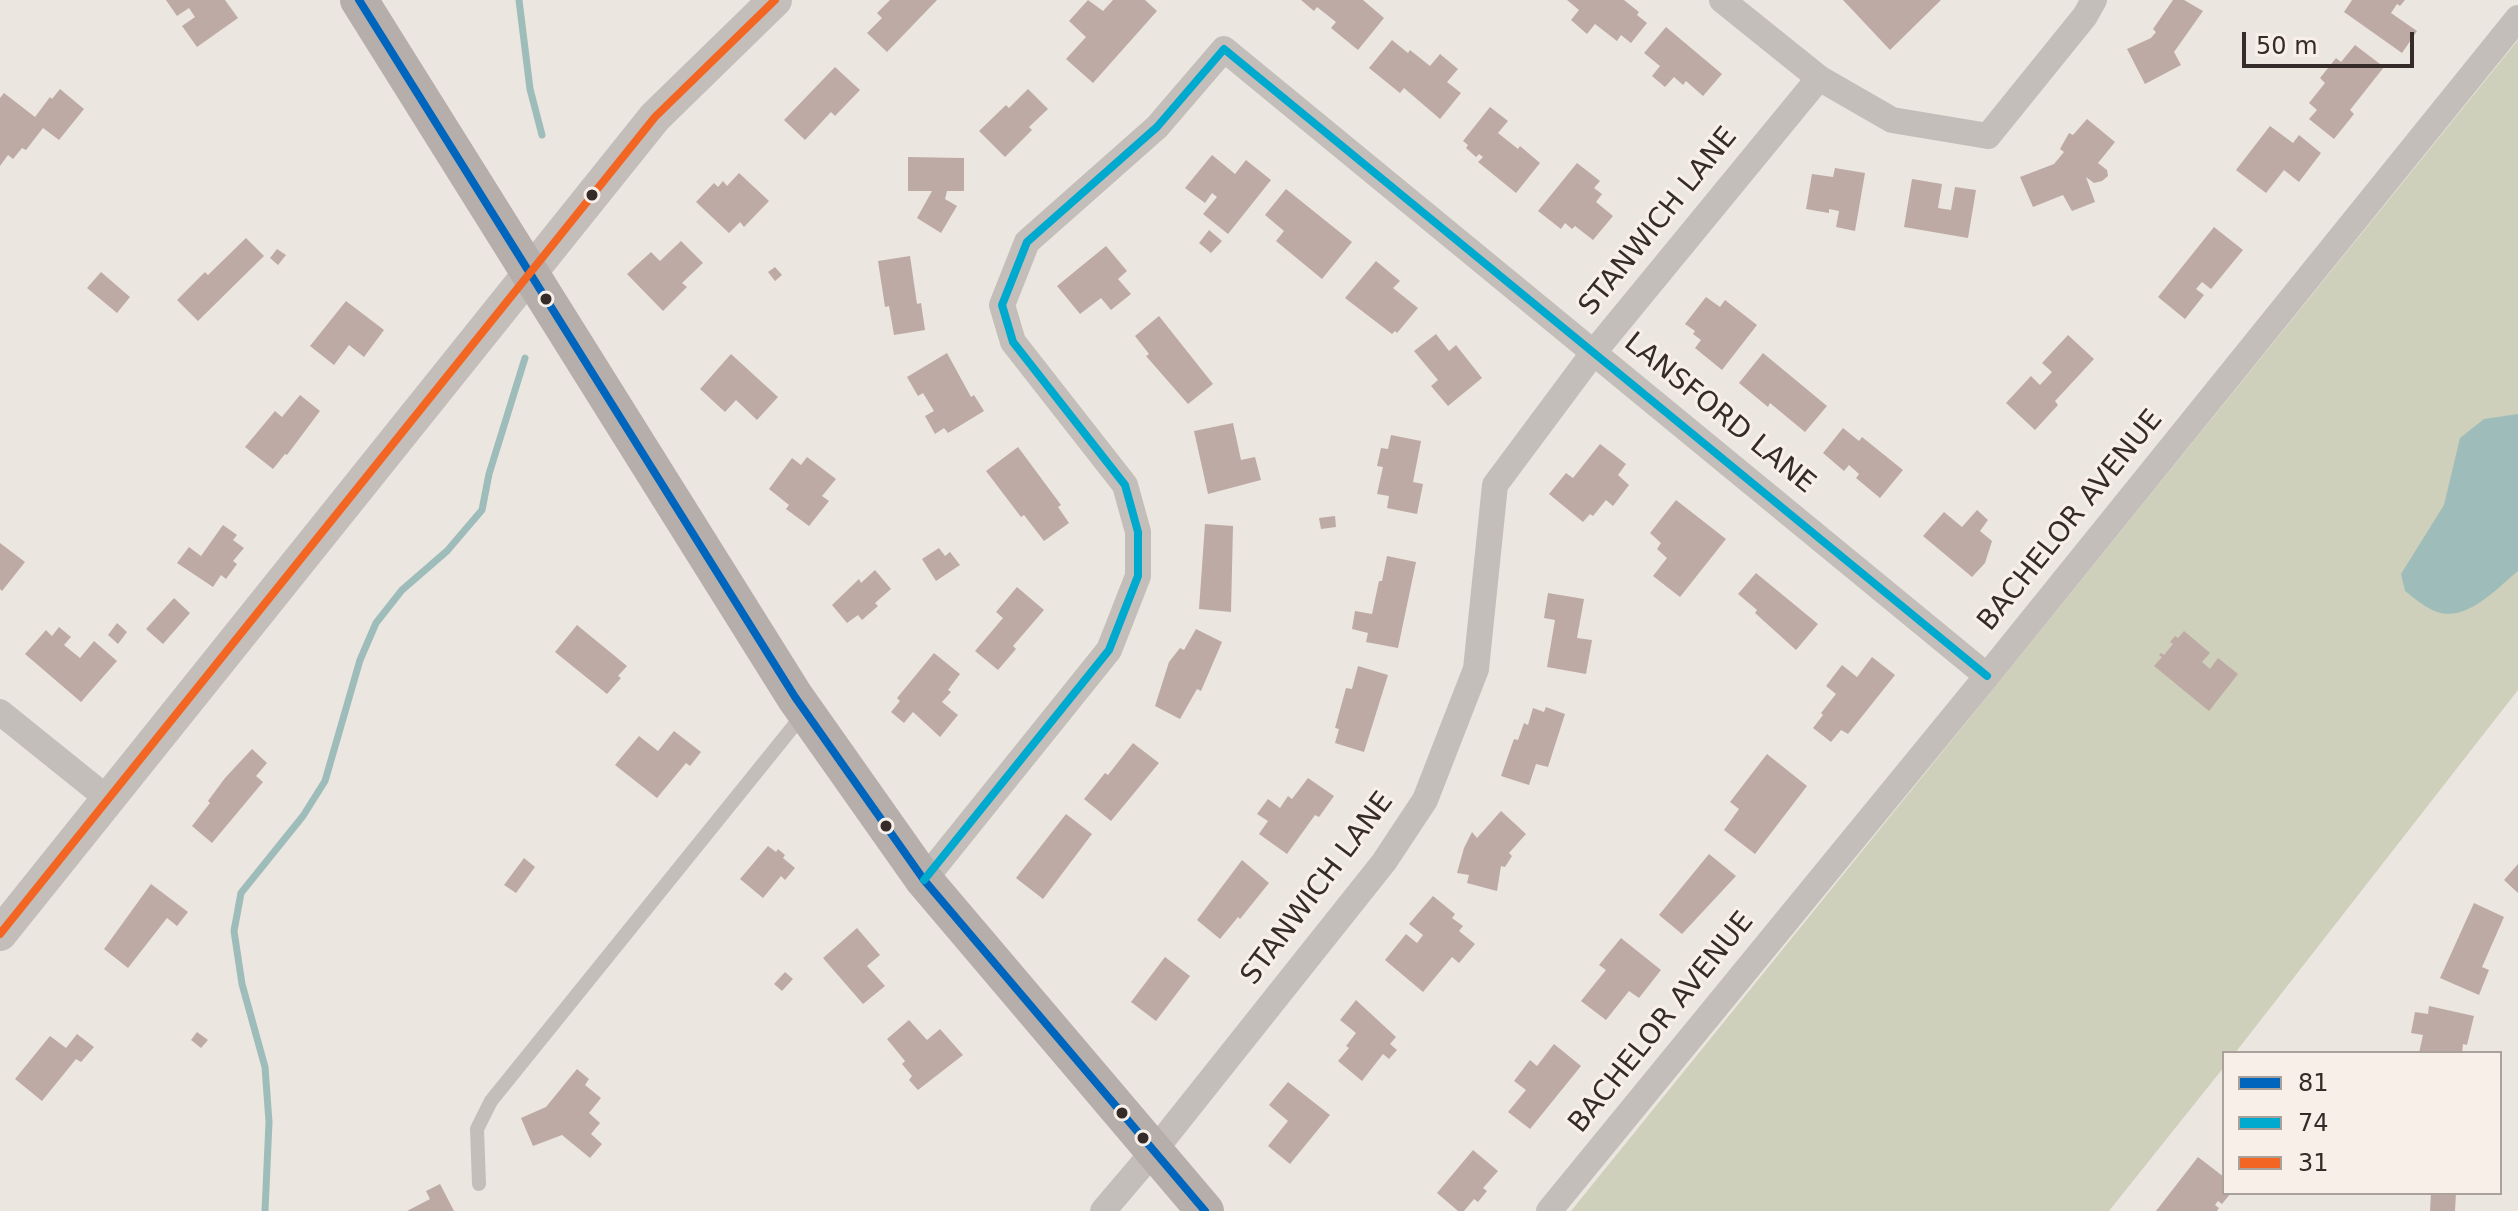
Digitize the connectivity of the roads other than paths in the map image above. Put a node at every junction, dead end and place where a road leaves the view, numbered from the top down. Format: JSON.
{"nodes":[{"id":1,"x":359,"y":0,"type":"edge"},
{"id":2,"x":775,"y":0,"type":"edge"},
{"id":3,"x":1722,"y":0,"type":"edge"},
{"id":4,"x":2094,"y":0,"type":"edge"},
{"id":5,"x":2518,"y":18,"type":"edge"},
{"id":6,"x":1819,"y":78,"type":"junction"},
{"id":7,"x":530,"y":272,"type":"junction"},
{"id":8,"x":1594,"y":352,"type":"junction"},
{"id":9,"x":1987,"y":676,"type":"junction"},
{"id":10,"x":805,"y":711,"type":"junction"},
{"id":11,"x":0,"y":712,"type":"edge"},
{"id":12,"x":108,"y":799,"type":"junction"},
{"id":13,"x":924,"y":880,"type":"junction"},
{"id":14,"x":0,"y":934,"type":"edge"},
{"id":15,"x":1154,"y":1151,"type":"junction"},
{"id":16,"x":479,"y":1184,"type":"dead end"},
{"id":17,"x":1103,"y":1211,"type":"edge"},
{"id":18,"x":1205,"y":1211,"type":"edge"},
{"id":19,"x":1549,"y":1211,"type":"edge"}],
"edges":[{"from":1,"to":7,"type":"main road"},
{"from":2,"to":7,"type":"street"},
{"from":3,"to":6,"type":"street"},
{"from":4,"to":6,"type":"street"},
{"from":5,"to":9,"type":"street","name":"BACHELOR AVENUE"},
{"from":6,"to":8,"type":"street","name":"STANWICH LANE"},
{"from":7,"to":10,"type":"main road"},
{"from":7,"to":12,"type":"street"},
{"from":8,"to":9,"type":"street","name":"LANSFORD LANE"},
{"from":8,"to":13,"type":"street","name":"LANSFORD LANE"},
{"from":8,"to":15,"type":"street","name":"STANWICH LANE"},
{"from":9,"to":19,"type":"street","name":"BACHELOR AVENUE"},
{"from":10,"to":13,"type":"main road"},
{"from":10,"to":16,"type":"lane"},
{"from":11,"to":12,"type":"street"},
{"from":12,"to":14,"type":"street"},
{"from":13,"to":15,"type":"main road"},
{"from":15,"to":17,"type":"street","name":"STANWICH LANE"},
{"from":15,"to":18,"type":"main road"}]}
